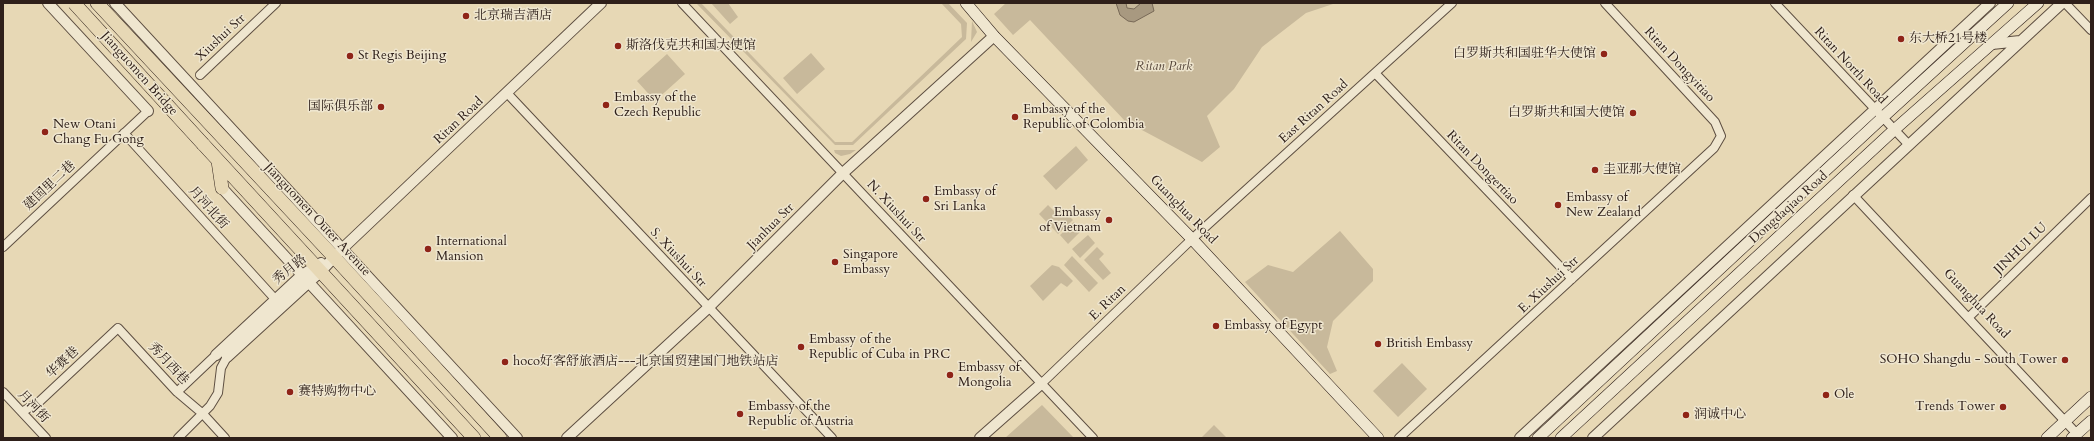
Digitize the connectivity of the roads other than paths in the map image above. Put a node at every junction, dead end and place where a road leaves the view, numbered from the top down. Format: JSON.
{"nodes":[{"id":1,"x":48,"y":3,"type":"edge"},
{"id":2,"x":74,"y":3,"type":"edge"},
{"id":3,"x":97,"y":3,"type":"edge"},
{"id":4,"x":115,"y":3,"type":"edge"},
{"id":5,"x":276,"y":3,"type":"edge"},
{"id":6,"x":601,"y":3,"type":"edge"},
{"id":7,"x":682,"y":3,"type":"edge"},
{"id":8,"x":966,"y":3,"type":"edge"},
{"id":9,"x":1452,"y":3,"type":"edge"},
{"id":10,"x":1605,"y":3,"type":"edge"},
{"id":11,"x":1775,"y":3,"type":"edge"},
{"id":12,"x":2008,"y":3,"type":"edge"},
{"id":13,"x":2038,"y":3,"type":"edge"},
{"id":14,"x":2062,"y":3,"type":"edge"},
{"id":15,"x":2065,"y":3,"type":"edge"},
{"id":16,"x":1986,"y":4,"type":"edge"},
{"id":17,"x":2091,"y":30,"type":"edge"},
{"id":18,"x":994,"y":36,"type":"junction"},
{"id":19,"x":2020,"y":41,"type":"junction"},
{"id":20,"x":1992,"y":44,"type":"junction"},
{"id":21,"x":1375,"y":72,"type":"junction"},
{"id":22,"x":200,"y":75,"type":"dead end"},
{"id":23,"x":507,"y":93,"type":"junction"},
{"id":24,"x":148,"y":111,"type":"joint"},
{"id":25,"x":1878,"y":113,"type":"junction"},
{"id":26,"x":1894,"y":130,"type":"junction"},
{"id":27,"x":215,"y":131,"type":"joint"},
{"id":28,"x":124,"y":133,"type":"junction"},
{"id":29,"x":1908,"y":144,"type":"junction"},
{"id":30,"x":1714,"y":148,"type":"joint"},
{"id":31,"x":218,"y":160,"type":"junction"},
{"id":32,"x":843,"y":174,"type":"junction"},
{"id":33,"x":222,"y":188,"type":"joint"},
{"id":34,"x":1853,"y":195,"type":"junction"},
{"id":35,"x":2091,"y":198,"type":"edge"},
{"id":36,"x":1192,"y":239,"type":"junction"},
{"id":37,"x":3,"y":247,"type":"edge"},
{"id":38,"x":338,"y":253,"type":"junction"},
{"id":39,"x":317,"y":269,"type":"junction"},
{"id":40,"x":306,"y":279,"type":"junction"},
{"id":41,"x":1572,"y":279,"type":"junction"},
{"id":42,"x":275,"y":300,"type":"junction"},
{"id":43,"x":708,"y":308,"type":"junction"},
{"id":44,"x":1969,"y":317,"type":"junction"},
{"id":45,"x":118,"y":328,"type":"joint"},
{"id":46,"x":216,"y":355,"type":"joint"},
{"id":47,"x":228,"y":357,"type":"joint"},
{"id":48,"x":1041,"y":384,"type":"junction"},
{"id":49,"x":3,"y":392,"type":"edge"},
{"id":50,"x":176,"y":392,"type":"junction"},
{"id":51,"x":2091,"y":397,"type":"edge"},
{"id":52,"x":22,"y":412,"type":"junction"},
{"id":53,"x":204,"y":414,"type":"junction"},
{"id":54,"x":2065,"y":421,"type":"junction"},
{"id":55,"x":2091,"y":421,"type":"edge"},
{"id":56,"x":2075,"y":436,"type":"edge"},
{"id":57,"x":46,"y":438,"type":"edge"},
{"id":58,"x":178,"y":438,"type":"edge"},
{"id":59,"x":225,"y":438,"type":"edge"},
{"id":60,"x":452,"y":438,"type":"edge"},
{"id":61,"x":474,"y":438,"type":"edge"},
{"id":62,"x":500,"y":438,"type":"edge"},
{"id":63,"x":517,"y":438,"type":"edge"},
{"id":64,"x":567,"y":438,"type":"edge"},
{"id":65,"x":832,"y":438,"type":"edge"},
{"id":66,"x":980,"y":438,"type":"edge"},
{"id":67,"x":1093,"y":438,"type":"edge"},
{"id":68,"x":1378,"y":438,"type":"edge"},
{"id":69,"x":1400,"y":438,"type":"edge"},
{"id":70,"x":1520,"y":438,"type":"edge"},
{"id":71,"x":1538,"y":438,"type":"edge"},
{"id":72,"x":1561,"y":438,"type":"edge"},
{"id":73,"x":1593,"y":438,"type":"edge"},
{"id":74,"x":2047,"y":438,"type":"edge"}],
"edges":[{"from":1,"to":24,"type":"street"},
{"from":2,"to":31,"type":"highway","name":"Jianguomen Bridge","bridge":true},
{"from":3,"to":27,"type":"highway","name":"Jianguomen Bridge"},
{"from":4,"to":38,"type":"street","name":"Jianguomen Outer Avenue"},
{"from":5,"to":22,"type":"street","name":"Xiushui Str"},
{"from":6,"to":23,"type":"street","name":"Ritan Road"},
{"from":7,"to":32,"type":"street","name":"N. Xiushui Str"},
{"from":8,"to":18,"type":"main road","name":"Guanghua Road"},
{"from":9,"to":21,"type":"street","name":"East Ritan Road"},
{"from":10,"to":30,"type":"street","name":"Ritan Dongyitiao"},
{"from":11,"to":25,"type":"street","name":"Ritan North Road"},
{"from":12,"to":25,"type":"main road","name":"Dongdaqiao Road"},
{"from":13,"to":20,"type":"main road","name":"Dongdaqiao Road"},
{"from":14,"to":19,"type":"street"},
{"from":15,"to":17,"type":"street"},
{"from":16,"to":25,"type":"street"},
{"from":18,"to":32,"type":"street","name":"Jianhua Str"},
{"from":18,"to":36,"type":"main road","name":"Guanghua Road"},
{"from":19,"to":20,"type":"street"},
{"from":19,"to":29,"type":"street"},
{"from":20,"to":26,"type":"main road","name":"Dongdaqiao Road"},
{"from":21,"to":36,"type":"street","name":"East Ritan Road"},
{"from":21,"to":41,"type":"street","name":"Ritan Dongertiao"},
{"from":23,"to":38,"type":"street","name":"Ritan Road"},
{"from":23,"to":43,"type":"street","name":"S. Xiushui Str"},
{"from":24,"to":28,"type":"street","name":"建国里二巷"},
{"from":25,"to":26,"type":"street","name":"Ritan North Road"},
{"from":25,"to":70,"type":"street"},
{"from":25,"to":71,"type":"main road","name":"Dongdaqiao Road"},
{"from":26,"to":29,"type":"street","name":"Ritan North Road"},
{"from":26,"to":72,"type":"main road","name":"Dongdaqiao Road"},
{"from":27,"to":38,"type":"highway","name":"Jianguomen Outer Avenue"},
{"from":28,"to":37,"type":"street","name":"建国里二巷"},
{"from":28,"to":42,"type":"street","name":"月河北街"},
{"from":29,"to":34,"type":"street"},
{"from":30,"to":41,"type":"street","name":"E. Xiushui Str"},
{"from":31,"to":33,"type":"highway"},
{"from":31,"to":39,"type":"highway"},
{"from":32,"to":43,"type":"street","name":"Jianhua Str"},
{"from":32,"to":48,"type":"street","name":"N. Xiushui Str"},
{"from":33,"to":40,"type":"street"},
{"from":34,"to":44,"type":"street","name":"Guanghua Road"},
{"from":34,"to":73,"type":"street"},
{"from":35,"to":44,"type":"street","name":"JINHUI LU"},
{"from":36,"to":48,"type":"street","name":"E. Ritan"},
{"from":36,"to":68,"type":"main road","name":"Guanghua Road"},
{"from":38,"to":39,"type":"street","name":"秀月路"},
{"from":38,"to":62,"type":"highway","name":"Jianguomen Outer Avenue"},
{"from":38,"to":63,"type":"street","name":"Jianguomen Outer Avenue"},
{"from":39,"to":40,"type":"street","name":"秀月路"},
{"from":39,"to":61,"type":"highway"},
{"from":40,"to":42,"type":"street","name":"秀月路"},
{"from":40,"to":47,"type":"street","name":"秀月路"},
{"from":40,"to":60,"type":"street"},
{"from":41,"to":69,"type":"street","name":"E. Xiushui Str"},
{"from":42,"to":46,"type":"street","name":"秀月路"},
{"from":43,"to":64,"type":"street","name":"Jianhua Str"},
{"from":43,"to":65,"type":"street","name":"S. Xiushui Str"},
{"from":44,"to":54,"type":"street","name":"Guanghua Road"},
{"from":45,"to":50,"type":"street","name":"秀月西巷"},
{"from":45,"to":52,"type":"street","name":"华赛巷"},
{"from":46,"to":50,"type":"street","name":"秀月路"},
{"from":47,"to":53,"type":"street"},
{"from":48,"to":66,"type":"street"},
{"from":48,"to":67,"type":"street","name":"N. Xiushui Str"},
{"from":49,"to":52,"type":"street","name":"月河街"},
{"from":50,"to":53,"type":"street","name":"秀月西巷"},
{"from":51,"to":54,"type":"main road"},
{"from":52,"to":57,"type":"street","name":"月河街"},
{"from":53,"to":58,"type":"street"},
{"from":53,"to":59,"type":"street","name":"秀月西巷"},
{"from":54,"to":56,"type":"street","name":"Guanghua Road"},
{"from":54,"to":74,"type":"main road"},
{"from":55,"to":56,"type":"main road"}]}
